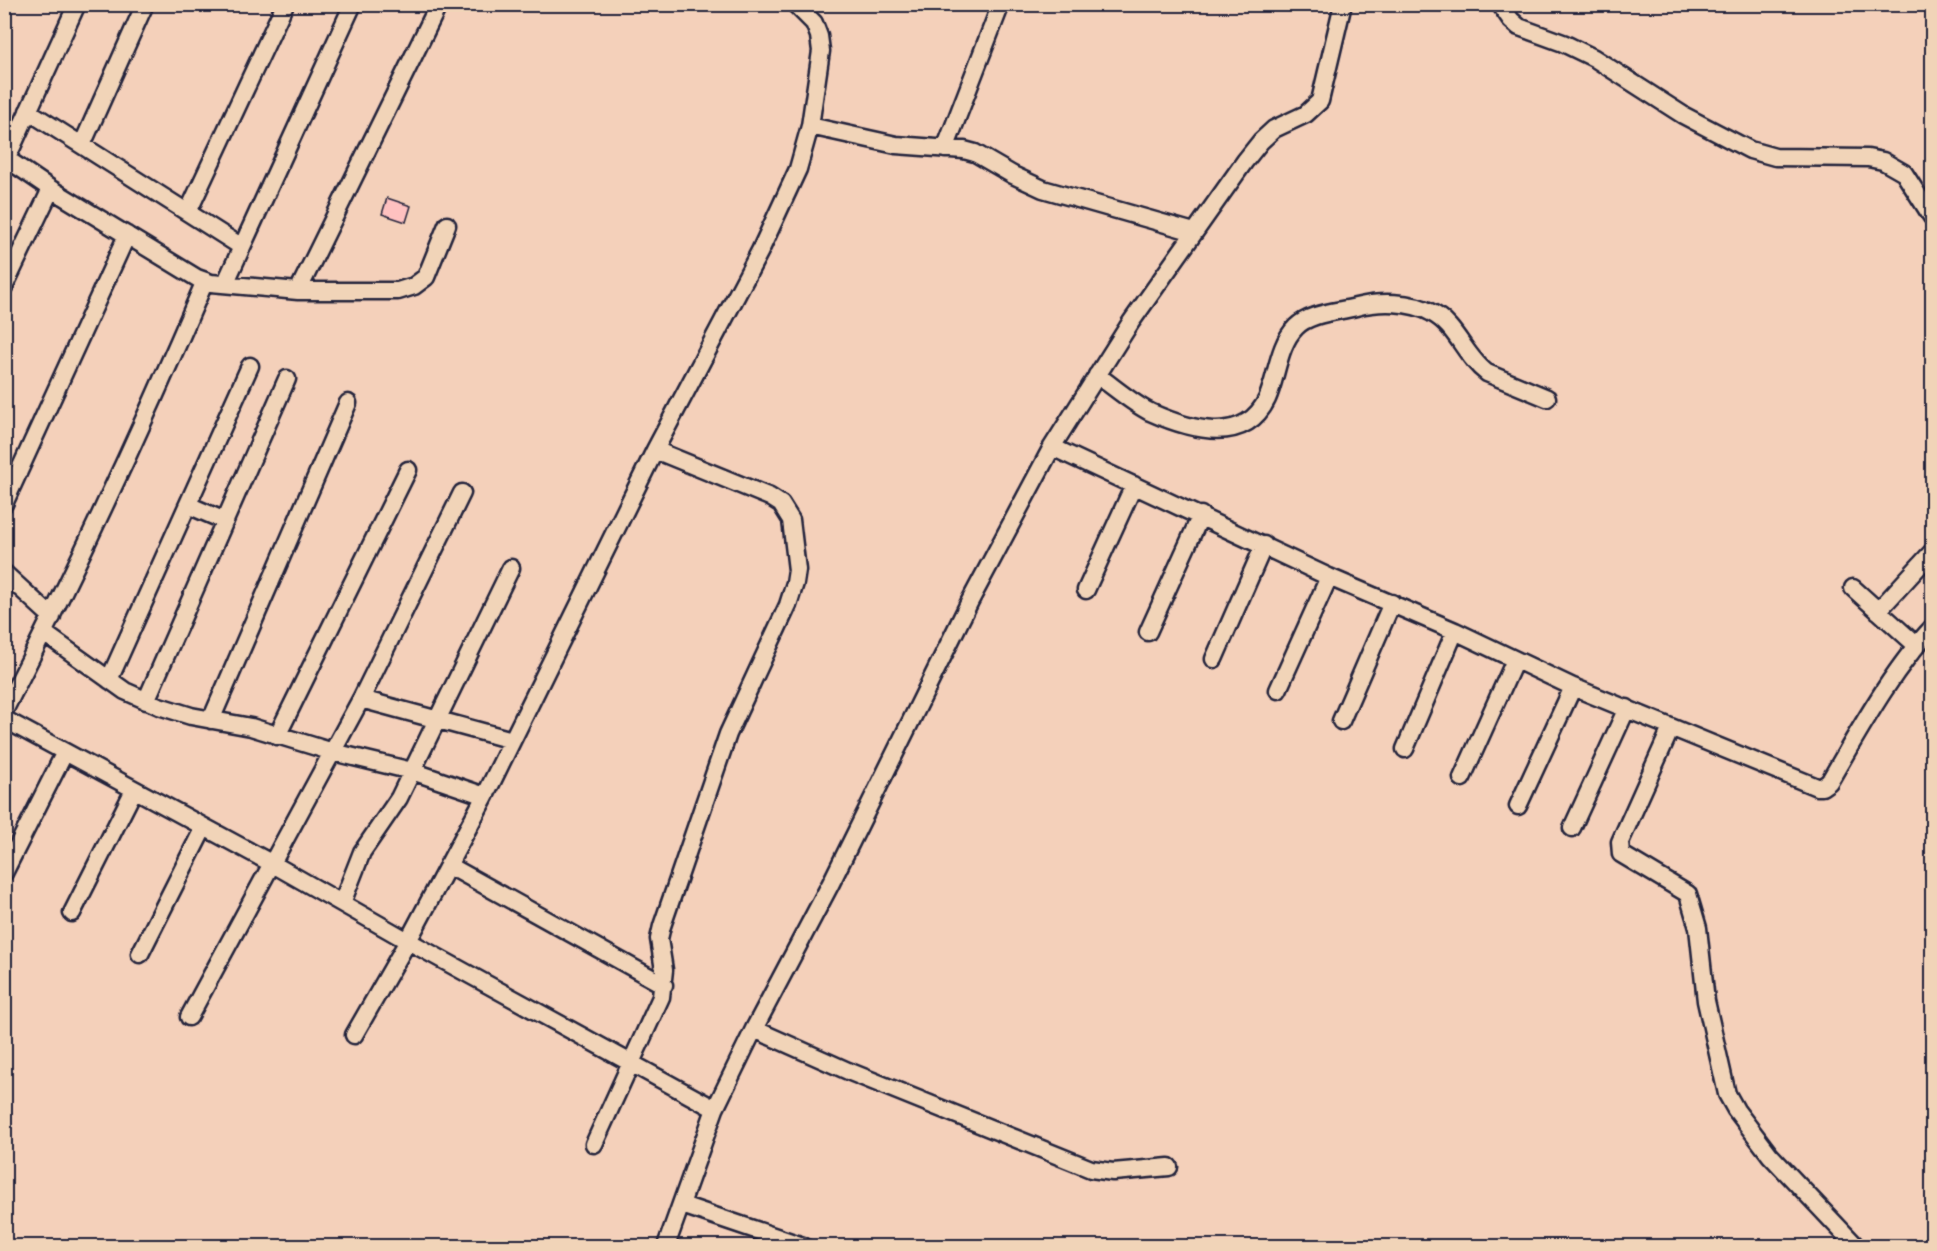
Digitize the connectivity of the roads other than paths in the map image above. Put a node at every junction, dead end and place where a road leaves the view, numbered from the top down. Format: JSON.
{"nodes":[{"id":1,"x":77,"y":4,"type":"edge"},
{"id":2,"x":145,"y":4,"type":"edge"},
{"id":3,"x":285,"y":4,"type":"edge"},
{"id":4,"x":353,"y":4,"type":"edge"},
{"id":5,"x":439,"y":4,"type":"edge"},
{"id":6,"x":795,"y":4,"type":"edge"},
{"id":7,"x":1001,"y":4,"type":"edge"},
{"id":8,"x":1343,"y":4,"type":"edge"},
{"id":9,"x":1500,"y":4,"type":"edge"},
{"id":10,"x":28,"y":111,"type":"junction"},
{"id":11,"x":810,"y":126,"type":"junction"},
{"id":12,"x":82,"y":145,"type":"junction"},
{"id":13,"x":945,"y":149,"type":"junction"},
{"id":14,"x":6,"y":157,"type":"edge"},
{"id":15,"x":51,"y":189,"type":"junction"},
{"id":16,"x":188,"y":212,"type":"junction"},
{"id":17,"x":1932,"y":217,"type":"edge"},
{"id":18,"x":447,"y":225,"type":"dead end"},
{"id":19,"x":1194,"y":232,"type":"junction"},
{"id":20,"x":127,"y":235,"type":"junction"},
{"id":21,"x":242,"y":248,"type":"junction"},
{"id":22,"x":205,"y":281,"type":"junction"},
{"id":23,"x":225,"y":284,"type":"junction"},
{"id":24,"x":4,"y":287,"type":"edge"},
{"id":25,"x":298,"y":291,"type":"junction"},
{"id":26,"x":250,"y":366,"type":"dead end"},
{"id":27,"x":1097,"y":375,"type":"junction"},
{"id":28,"x":288,"y":379,"type":"dead end"},
{"id":29,"x":1547,"y":398,"type":"dead end"},
{"id":30,"x":348,"y":404,"type":"dead end"},
{"id":31,"x":1052,"y":447,"type":"junction"},
{"id":32,"x":655,"y":450,"type":"junction"},
{"id":33,"x":408,"y":470,"type":"dead end"},
{"id":34,"x":1134,"y":485,"type":"junction"},
{"id":35,"x":462,"y":494,"type":"dead end"},
{"id":36,"x":4,"y":504,"type":"edge"},
{"id":37,"x":188,"y":505,"type":"junction"},
{"id":38,"x":1201,"y":515,"type":"junction"},
{"id":39,"x":225,"y":521,"type":"junction"},
{"id":40,"x":1264,"y":545,"type":"junction"},
{"id":41,"x":1932,"y":552,"type":"edge"},
{"id":42,"x":511,"y":568,"type":"dead end"},
{"id":43,"x":4,"y":573,"type":"edge"},
{"id":44,"x":1329,"y":577,"type":"junction"},
{"id":45,"x":1853,"y":588,"type":"dead end"},
{"id":46,"x":1086,"y":590,"type":"dead end"},
{"id":47,"x":1392,"y":603,"type":"junction"},
{"id":48,"x":1878,"y":611,"type":"junction"},
{"id":49,"x":52,"y":617,"type":"junction"},
{"id":50,"x":1932,"y":628,"type":"edge"},
{"id":51,"x":1455,"y":631,"type":"junction"},
{"id":52,"x":1148,"y":632,"type":"dead end"},
{"id":53,"x":44,"y":633,"type":"junction"},
{"id":54,"x":1916,"y":645,"type":"junction"},
{"id":55,"x":1214,"y":659,"type":"dead end"},
{"id":56,"x":1515,"y":660,"type":"junction"},
{"id":57,"x":109,"y":680,"type":"junction"},
{"id":58,"x":1573,"y":687,"type":"junction"},
{"id":59,"x":1278,"y":690,"type":"dead end"},
{"id":60,"x":361,"y":699,"type":"junction"},
{"id":61,"x":146,"y":701,"type":"junction"},
{"id":62,"x":1627,"y":708,"type":"junction"},
{"id":63,"x":4,"y":711,"type":"edge"},
{"id":64,"x":4,"y":719,"type":"edge"},
{"id":65,"x":211,"y":720,"type":"junction"},
{"id":66,"x":437,"y":720,"type":"junction"},
{"id":67,"x":1341,"y":721,"type":"dead end"},
{"id":68,"x":1671,"y":728,"type":"junction"},
{"id":69,"x":277,"y":736,"type":"junction"},
{"id":70,"x":512,"y":740,"type":"junction"},
{"id":71,"x":1406,"y":749,"type":"dead end"},
{"id":72,"x":65,"y":752,"type":"junction"},
{"id":73,"x":333,"y":752,"type":"junction"},
{"id":74,"x":412,"y":771,"type":"junction"},
{"id":75,"x":1462,"y":778,"type":"dead end"},
{"id":76,"x":134,"y":790,"type":"junction"},
{"id":77,"x":485,"y":796,"type":"junction"},
{"id":78,"x":1518,"y":806,"type":"dead end"},
{"id":79,"x":204,"y":826,"type":"junction"},
{"id":80,"x":1572,"y":828,"type":"dead end"},
{"id":81,"x":271,"y":863,"type":"junction"},
{"id":82,"x":448,"y":865,"type":"junction"},
{"id":83,"x":4,"y":873,"type":"edge"},
{"id":84,"x":342,"y":903,"type":"junction"},
{"id":85,"x":72,"y":913,"type":"dead end"},
{"id":86,"x":408,"y":941,"type":"junction"},
{"id":87,"x":140,"y":954,"type":"dead end"},
{"id":88,"x":664,"y":985,"type":"junction"},
{"id":89,"x":189,"y":1017,"type":"dead end"},
{"id":90,"x":754,"y":1029,"type":"junction"},
{"id":91,"x":354,"y":1035,"type":"dead end"},
{"id":92,"x":631,"y":1063,"type":"junction"},
{"id":93,"x":715,"y":1109,"type":"junction"},
{"id":94,"x":594,"y":1144,"type":"dead end"},
{"id":95,"x":1169,"y":1167,"type":"dead end"},
{"id":96,"x":682,"y":1205,"type":"junction"},
{"id":97,"x":666,"y":1246,"type":"edge"},
{"id":98,"x":803,"y":1246,"type":"edge"},
{"id":99,"x":1856,"y":1246,"type":"edge"}],
"edges":[{"from":1,"to":10,"type":"street"},
{"from":2,"to":12,"type":"street"},
{"from":3,"to":16,"type":"street"},
{"from":4,"to":21,"type":"street"},
{"from":5,"to":25,"type":"street"},
{"from":6,"to":11,"type":"street"},
{"from":7,"to":13,"type":"street"},
{"from":8,"to":19,"type":"street"},
{"from":9,"to":17,"type":"street"},
{"from":10,"to":12,"type":"street"},
{"from":10,"to":14,"type":"street"},
{"from":11,"to":13,"type":"street"},
{"from":11,"to":32,"type":"street"},
{"from":12,"to":16,"type":"street"},
{"from":13,"to":19,"type":"street"},
{"from":14,"to":15,"type":"street"},
{"from":15,"to":20,"type":"street"},
{"from":15,"to":24,"type":"street"},
{"from":16,"to":21,"type":"street"},
{"from":18,"to":25,"type":"street"},
{"from":19,"to":27,"type":"street"},
{"from":20,"to":22,"type":"street"},
{"from":20,"to":36,"type":"street"},
{"from":21,"to":23,"type":"street"},
{"from":22,"to":23,"type":"street"},
{"from":22,"to":49,"type":"street"},
{"from":23,"to":25,"type":"street"},
{"from":26,"to":37,"type":"street"},
{"from":27,"to":29,"type":"street"},
{"from":27,"to":31,"type":"street"},
{"from":28,"to":39,"type":"street"},
{"from":30,"to":65,"type":"street"},
{"from":31,"to":34,"type":"street"},
{"from":31,"to":90,"type":"street"},
{"from":32,"to":70,"type":"street"},
{"from":32,"to":88,"type":"street"},
{"from":33,"to":69,"type":"street"},
{"from":34,"to":38,"type":"street"},
{"from":34,"to":46,"type":"street"},
{"from":35,"to":60,"type":"street"},
{"from":37,"to":39,"type":"street"},
{"from":37,"to":57,"type":"street"},
{"from":38,"to":40,"type":"street"},
{"from":38,"to":52,"type":"street"},
{"from":39,"to":61,"type":"street"},
{"from":40,"to":44,"type":"street"},
{"from":40,"to":55,"type":"street"},
{"from":41,"to":48,"type":"street"},
{"from":42,"to":66,"type":"street"},
{"from":43,"to":49,"type":"street"},
{"from":44,"to":47,"type":"street"},
{"from":44,"to":59,"type":"street"},
{"from":45,"to":48,"type":"street"},
{"from":47,"to":51,"type":"street"},
{"from":47,"to":67,"type":"street"},
{"from":48,"to":54,"type":"street"},
{"from":49,"to":53,"type":"street"},
{"from":50,"to":54,"type":"street"},
{"from":51,"to":56,"type":"street"},
{"from":51,"to":71,"type":"street"},
{"from":53,"to":57,"type":"street"},
{"from":53,"to":63,"type":"street"},
{"from":54,"to":68,"type":"street"},
{"from":56,"to":58,"type":"street"},
{"from":56,"to":75,"type":"street"},
{"from":57,"to":61,"type":"street"},
{"from":58,"to":62,"type":"street"},
{"from":58,"to":78,"type":"street"},
{"from":60,"to":66,"type":"street"},
{"from":60,"to":73,"type":"street"},
{"from":61,"to":65,"type":"street"},
{"from":62,"to":68,"type":"street"},
{"from":62,"to":80,"type":"street"},
{"from":64,"to":72,"type":"street"},
{"from":65,"to":69,"type":"street"},
{"from":66,"to":70,"type":"street"},
{"from":66,"to":74,"type":"street"},
{"from":68,"to":99,"type":"street"},
{"from":69,"to":73,"type":"street"},
{"from":70,"to":77,"type":"street"},
{"from":72,"to":76,"type":"street"},
{"from":72,"to":83,"type":"street"},
{"from":73,"to":74,"type":"street"},
{"from":73,"to":81,"type":"street"},
{"from":74,"to":77,"type":"street"},
{"from":74,"to":84,"type":"street"},
{"from":76,"to":79,"type":"street"},
{"from":76,"to":85,"type":"street"},
{"from":77,"to":82,"type":"street"},
{"from":79,"to":81,"type":"street"},
{"from":79,"to":87,"type":"street"},
{"from":81,"to":84,"type":"street"},
{"from":81,"to":89,"type":"street"},
{"from":82,"to":86,"type":"street"},
{"from":82,"to":88,"type":"street"},
{"from":84,"to":86,"type":"street"},
{"from":86,"to":91,"type":"street"},
{"from":86,"to":92,"type":"street"},
{"from":88,"to":92,"type":"street"},
{"from":90,"to":93,"type":"street"},
{"from":90,"to":95,"type":"street"},
{"from":92,"to":93,"type":"street"},
{"from":92,"to":94,"type":"street"},
{"from":93,"to":96,"type":"street"},
{"from":96,"to":97,"type":"street"},
{"from":96,"to":98,"type":"street"}]}
